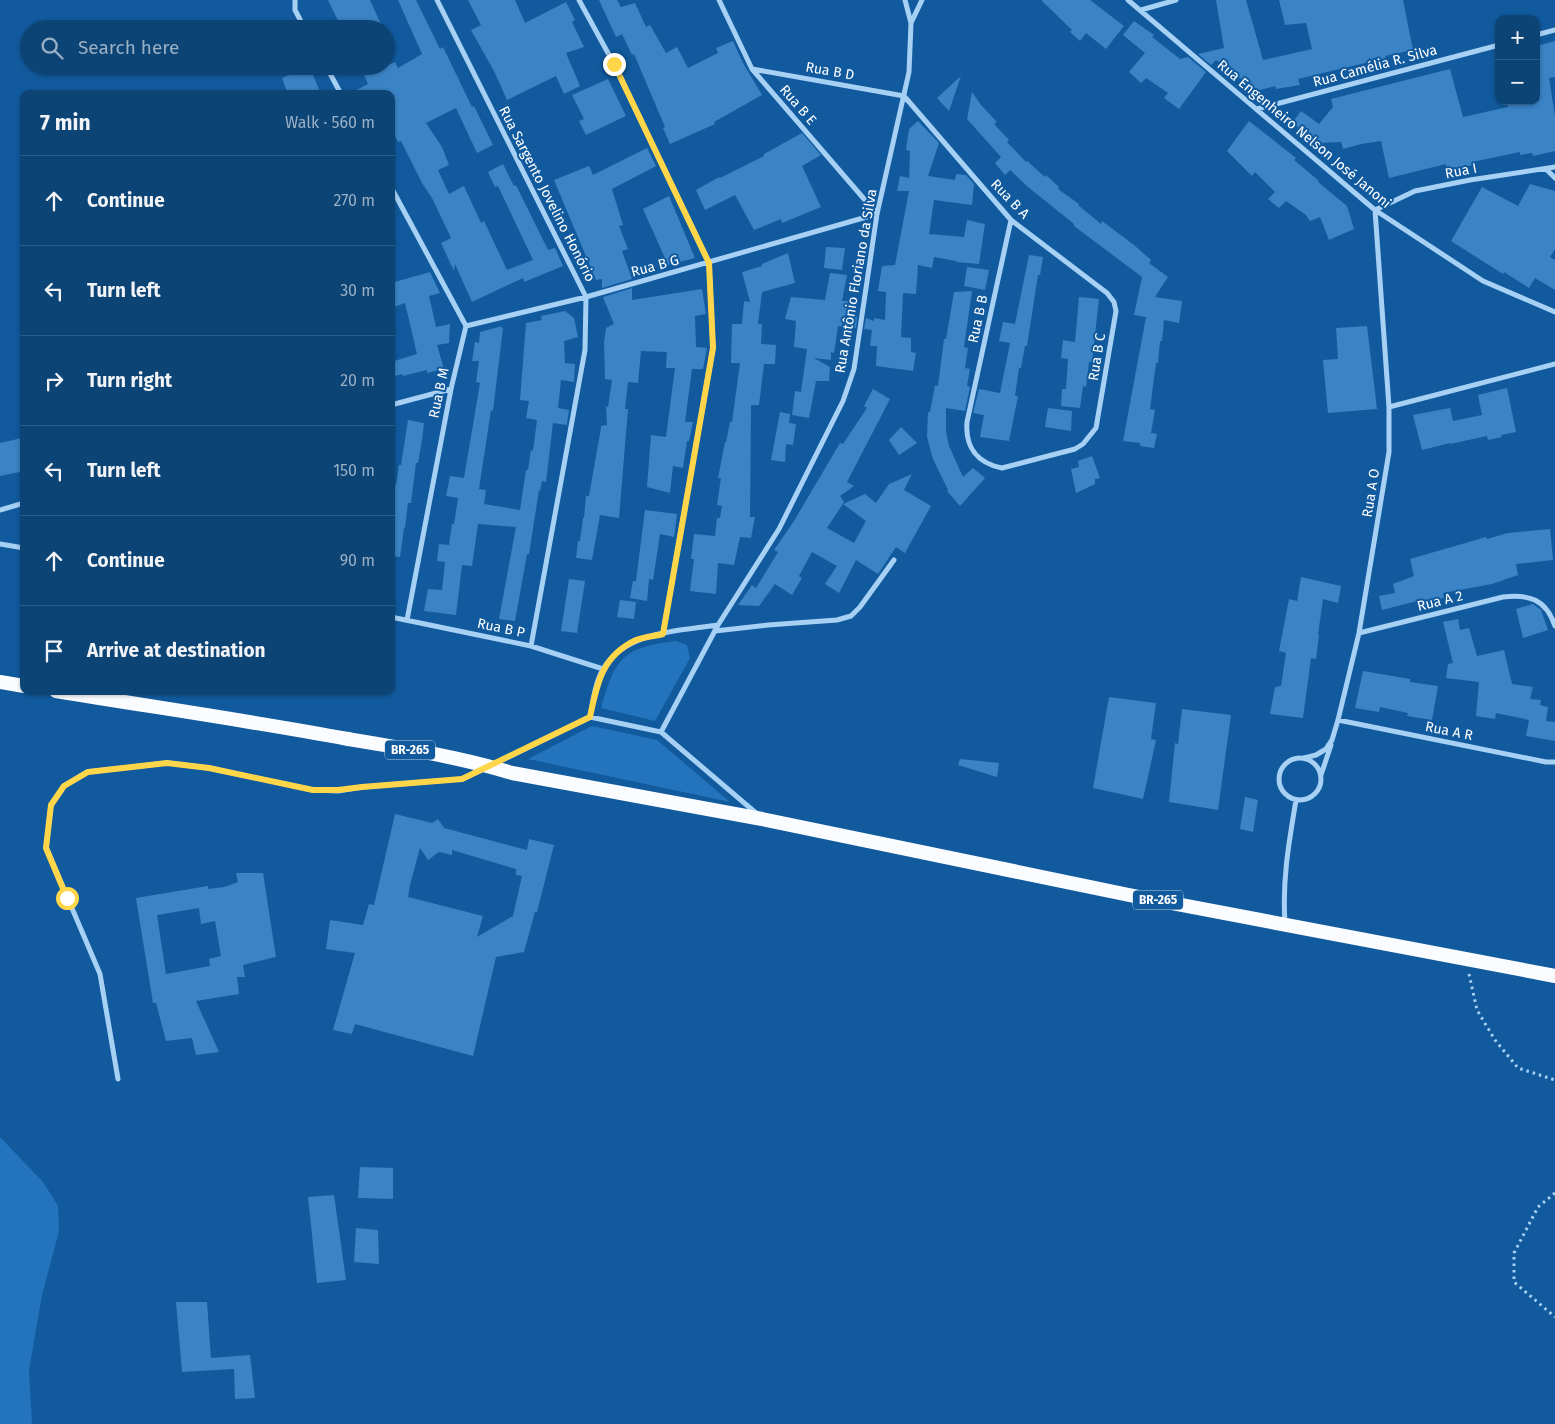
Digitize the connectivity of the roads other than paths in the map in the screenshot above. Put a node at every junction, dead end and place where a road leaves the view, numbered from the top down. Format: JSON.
{"nodes":[{"id":1,"x":295,"y":0,"type":"edge"},
{"id":2,"x":437,"y":0,"type":"edge"},
{"id":3,"x":579,"y":0,"type":"edge"},
{"id":4,"x":719,"y":0,"type":"edge"},
{"id":5,"x":905,"y":0,"type":"edge"},
{"id":6,"x":922,"y":0,"type":"edge"},
{"id":7,"x":1128,"y":0,"type":"edge"},
{"id":8,"x":1176,"y":0,"type":"edge"},
{"id":9,"x":1141,"y":10,"type":"junction"},
{"id":10,"x":301,"y":20,"type":"edge"},
{"id":11,"x":911,"y":23,"type":"junction"},
{"id":12,"x":1555,"y":30,"type":"edge"},
{"id":13,"x":1540,"y":34,"type":"edge"},
{"id":14,"x":1495,"y":46,"type":"edge"},
{"id":15,"x":752,"y":69,"type":"junction"},
{"id":16,"x":331,"y":75,"type":"edge"},
{"id":17,"x":339,"y":90,"type":"edge"},
{"id":18,"x":904,"y":96,"type":"junction"},
{"id":19,"x":1257,"y":109,"type":"junction"},
{"id":20,"x":1555,"y":167,"type":"edge"},
{"id":21,"x":1546,"y":169,"type":"junction"},
{"id":22,"x":1555,"y":178,"type":"edge"},
{"id":23,"x":395,"y":195,"type":"edge"},
{"id":24,"x":1374,"y":210,"type":"junction"},
{"id":25,"x":877,"y":214,"type":"junction"},
{"id":26,"x":1011,"y":220,"type":"junction"},
{"id":27,"x":709,"y":263,"type":"junction"},
{"id":28,"x":586,"y":297,"type":"junction"},
{"id":29,"x":1114,"y":302,"type":"joint"},
{"id":30,"x":1555,"y":312,"type":"edge"},
{"id":31,"x":466,"y":326,"type":"junction"},
{"id":32,"x":1555,"y":364,"type":"edge"},
{"id":33,"x":451,"y":389,"type":"junction"},
{"id":34,"x":395,"y":404,"type":"edge"},
{"id":35,"x":1389,"y":407,"type":"junction"},
{"id":36,"x":1099,"y":416,"type":"joint"},
{"id":37,"x":20,"y":504,"type":"edge"},
{"id":38,"x":0,"y":510,"type":"edge"},
{"id":39,"x":0,"y":544,"type":"edge"},
{"id":40,"x":20,"y":547,"type":"edge"},
{"id":41,"x":894,"y":560,"type":"dead end"},
{"id":42,"x":395,"y":618,"type":"edge"},
{"id":43,"x":407,"y":620,"type":"junction"},
{"id":44,"x":718,"y":624,"type":"junction"},
{"id":45,"x":1555,"y":626,"type":"edge"},
{"id":46,"x":715,"y":631,"type":"junction"},
{"id":47,"x":1359,"y":633,"type":"junction"},
{"id":48,"x":663,"y":634,"type":"junction"},
{"id":49,"x":531,"y":646,"type":"junction"},
{"id":50,"x":603,"y":669,"type":"junction"},
{"id":51,"x":0,"y":682,"type":"edge"},
{"id":52,"x":20,"y":685,"type":"edge"},
{"id":53,"x":81,"y":695,"type":"edge"},
{"id":54,"x":590,"y":717,"type":"junction"},
{"id":55,"x":1338,"y":720,"type":"junction"},
{"id":56,"x":661,"y":732,"type":"junction"},
{"id":57,"x":1332,"y":740,"type":"junction"},
{"id":58,"x":1304,"y":758,"type":"junction"},
{"id":59,"x":1555,"y":762,"type":"edge"},
{"id":60,"x":490,"y":766,"type":"junction"},
{"id":61,"x":1321,"y":776,"type":"junction"},
{"id":62,"x":1296,"y":800,"type":"junction"},
{"id":63,"x":762,"y":819,"type":"junction"},
{"id":64,"x":1285,"y":924,"type":"junction"},
{"id":65,"x":1555,"y":976,"type":"edge"},
{"id":66,"x":118,"y":1079,"type":"dead end"}],
"edges":[{"from":1,"to":10,"type":"street"},
{"from":2,"to":28,"type":"street","name":"Rua Sargento Jovelino Honório"},
{"from":3,"to":27,"type":"street"},
{"from":4,"to":15,"type":"street","name":"Rua B E"},
{"from":5,"to":11,"type":"street","name":"Rua Antônio Floriano da Silva"},
{"from":6,"to":11,"type":"street"},
{"from":7,"to":9,"type":"street","name":"Rua Engenheiro Nelson José Janoni"},
{"from":8,"to":9,"type":"street"},
{"from":9,"to":19,"type":"street","name":"Rua Engenheiro Nelson José Janoni"},
{"from":11,"to":18,"type":"street","name":"Rua Antônio Floriano da Silva"},
{"from":12,"to":13,"type":"street"},
{"from":14,"to":19,"type":"street","name":"Rua Camélia R. Silva"},
{"from":15,"to":18,"type":"street","name":"Rua B D"},
{"from":15,"to":25,"type":"street","name":"Rua B E"},
{"from":16,"to":17,"type":"street"},
{"from":18,"to":25,"type":"street","name":"Rua Antônio Floriano da Silva"},
{"from":18,"to":26,"type":"street","name":"Rua B A"},
{"from":19,"to":24,"type":"street","name":"Rua Engenheiro Nelson José Janoni"},
{"from":20,"to":21,"type":"street","name":"Rua I"},
{"from":21,"to":22,"type":"street"},
{"from":21,"to":24,"type":"street","name":"Rua I"},
{"from":23,"to":31,"type":"street"},
{"from":24,"to":30,"type":"street","name":"Rua Engenheiro Nelson José Janoni"},
{"from":24,"to":35,"type":"street","name":"Rua A O"},
{"from":25,"to":27,"type":"street","name":"Rua B G"},
{"from":25,"to":44,"type":"street","name":"Rua Antônio Floriano da Silva"},
{"from":26,"to":29,"type":"street","name":"Rua B A"},
{"from":26,"to":36,"type":"street","name":"Rua B B"},
{"from":27,"to":28,"type":"street","name":"Rua B G"},
{"from":27,"to":48,"type":"street"},
{"from":28,"to":31,"type":"street","name":"Rua B G"},
{"from":28,"to":49,"type":"street","name":"Rua Sargento Jovelino Honório"},
{"from":29,"to":36,"type":"street","name":"Rua B C"},
{"from":31,"to":33,"type":"street","name":"Rua B M"},
{"from":32,"to":35,"type":"street"},
{"from":33,"to":34,"type":"street"},
{"from":33,"to":43,"type":"street","name":"Rua B M"},
{"from":35,"to":47,"type":"street","name":"Rua A O"},
{"from":37,"to":38,"type":"street"},
{"from":39,"to":40,"type":"street"},
{"from":41,"to":46,"type":"street"},
{"from":42,"to":43,"type":"street","name":"Rua B P"},
{"from":43,"to":49,"type":"street","name":"Rua B P"},
{"from":44,"to":46,"type":"street","name":"Rua Antônio Floriano da Silva"},
{"from":44,"to":48,"type":"street"},
{"from":45,"to":47,"type":"street","name":"Rua A 2"},
{"from":46,"to":56,"type":"street","name":"Rua Antônio Floriano da Silva"},
{"from":47,"to":55,"type":"street","name":"Rua A O"},
{"from":48,"to":50,"type":"street"},
{"from":49,"to":50,"type":"street","name":"Rua B P"},
{"from":50,"to":54,"type":"street"},
{"from":51,"to":52,"type":"highway"},
{"from":53,"to":60,"type":"highway","number":"BR-265"},
{"from":54,"to":56,"type":"street"},
{"from":54,"to":60,"type":"street"},
{"from":55,"to":57,"type":"street","name":"Rua A O"},
{"from":55,"to":59,"type":"street","name":"Rua A R"},
{"from":56,"to":63,"type":"street"},
{"from":57,"to":58,"type":"street"},
{"from":57,"to":61,"type":"street","name":"Rua A O"},
{"from":58,"to":61,"type":"street"},
{"from":58,"to":62,"type":"street"},
{"from":60,"to":63,"type":"highway","number":"BR-265"},
{"from":60,"to":66,"type":"street"},
{"from":61,"to":62,"type":"street"},
{"from":62,"to":64,"type":"street"},
{"from":63,"to":64,"type":"highway","number":"BR-265"},
{"from":64,"to":65,"type":"highway","number":"BR-265"}]}
